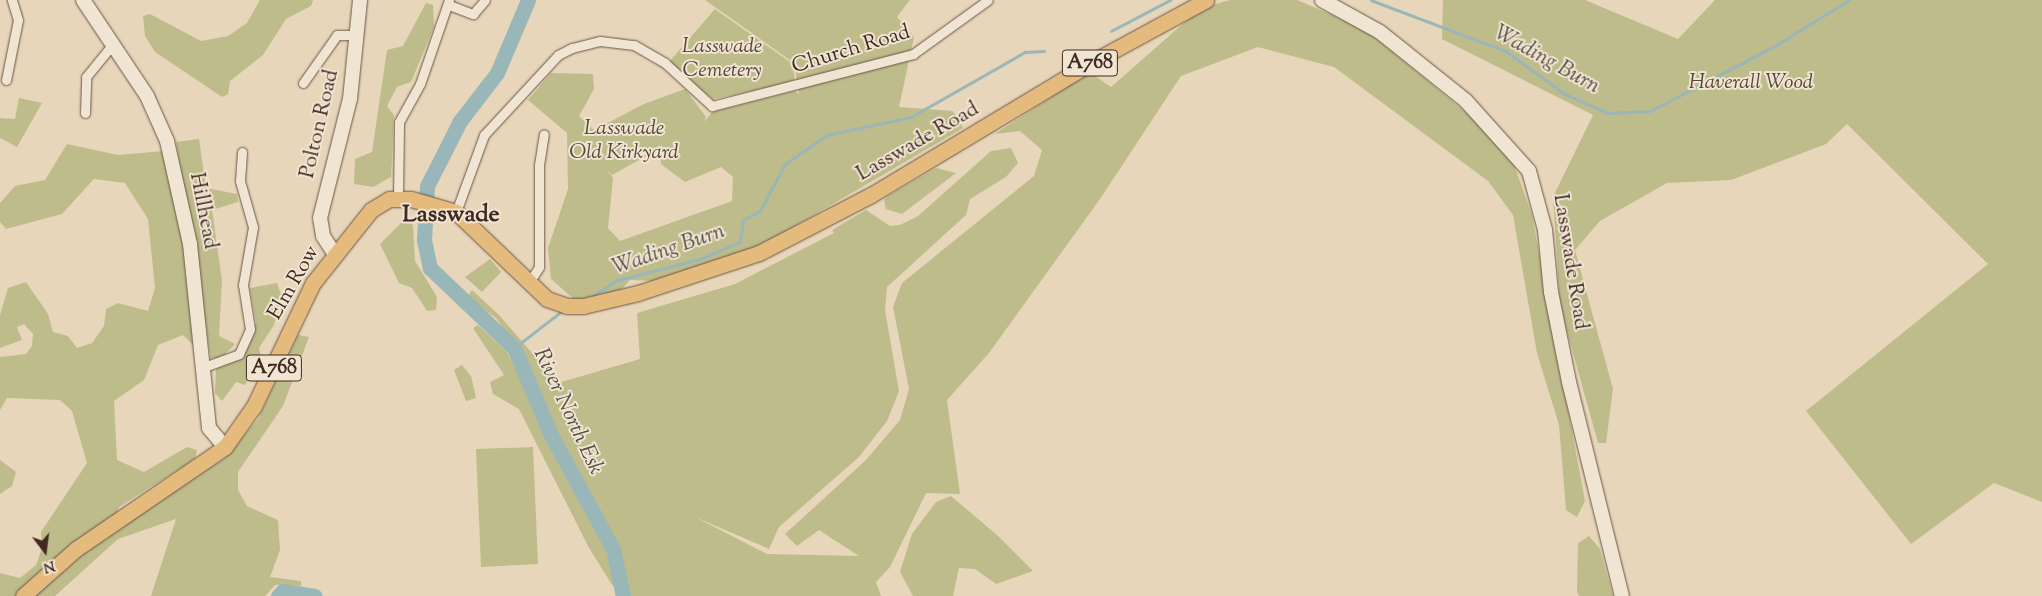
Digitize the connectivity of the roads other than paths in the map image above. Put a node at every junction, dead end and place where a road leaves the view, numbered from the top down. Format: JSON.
{"nodes":[{"id":1,"x":12,"y":0,"type":"edge"},
{"id":2,"x":83,"y":0,"type":"edge"},
{"id":3,"x":360,"y":0,"type":"edge"},
{"id":4,"x":485,"y":0,"type":"edge"},
{"id":5,"x":988,"y":0,"type":"edge"},
{"id":6,"x":1206,"y":0,"type":"edge"},
{"id":7,"x":1322,"y":0,"type":"edge"},
{"id":8,"x":449,"y":3,"type":"edge"},
{"id":9,"x":358,"y":35,"type":"junction"},
{"id":10,"x":113,"y":44,"type":"junction"},
{"id":11,"x":6,"y":80,"type":"dead end"},
{"id":12,"x":304,"y":83,"type":"dead end"},
{"id":13,"x":85,"y":113,"type":"dead end"},
{"id":14,"x":544,"y":134,"type":"dead end"},
{"id":15,"x":242,"y":152,"type":"dead end"},
{"id":16,"x":404,"y":198,"type":"junction"},
{"id":17,"x":452,"y":210,"type":"junction"},
{"id":18,"x":334,"y":253,"type":"junction"},
{"id":19,"x":530,"y":281,"type":"junction"},
{"id":20,"x":204,"y":367,"type":"junction"},
{"id":21,"x":225,"y":447,"type":"junction"},
{"id":22,"x":23,"y":596,"type":"edge"},
{"id":23,"x":1622,"y":596,"type":"edge"}],
"edges":[{"from":1,"to":11,"type":"street"},
{"from":2,"to":10,"type":"street","name":"Hillhead"},
{"from":3,"to":9,"type":"street","name":"Polton Road"},
{"from":4,"to":8,"type":"street"},
{"from":5,"to":17,"type":"street","name":"Church Road"},
{"from":6,"to":19,"type":"main road","name":"Lasswade Road","number":"A768"},
{"from":7,"to":23,"type":"street","name":"Lasswade Road"},
{"from":8,"to":16,"type":"street"},
{"from":9,"to":12,"type":"street"},
{"from":9,"to":18,"type":"street","name":"Polton Road"},
{"from":10,"to":13,"type":"street"},
{"from":10,"to":20,"type":"street","name":"Hillhead"},
{"from":14,"to":19,"type":"street"},
{"from":15,"to":20,"type":"street"},
{"from":16,"to":17,"type":"main road","number":"A768"},
{"from":16,"to":18,"type":"main road","name":"Elm Row","number":"A768"},
{"from":17,"to":19,"type":"main road","number":"A768"},
{"from":18,"to":21,"type":"main road","name":"Elm Row","number":"A768"},
{"from":20,"to":21,"type":"street","name":"Hillhead"},
{"from":21,"to":22,"type":"main road","number":"A768"}]}
